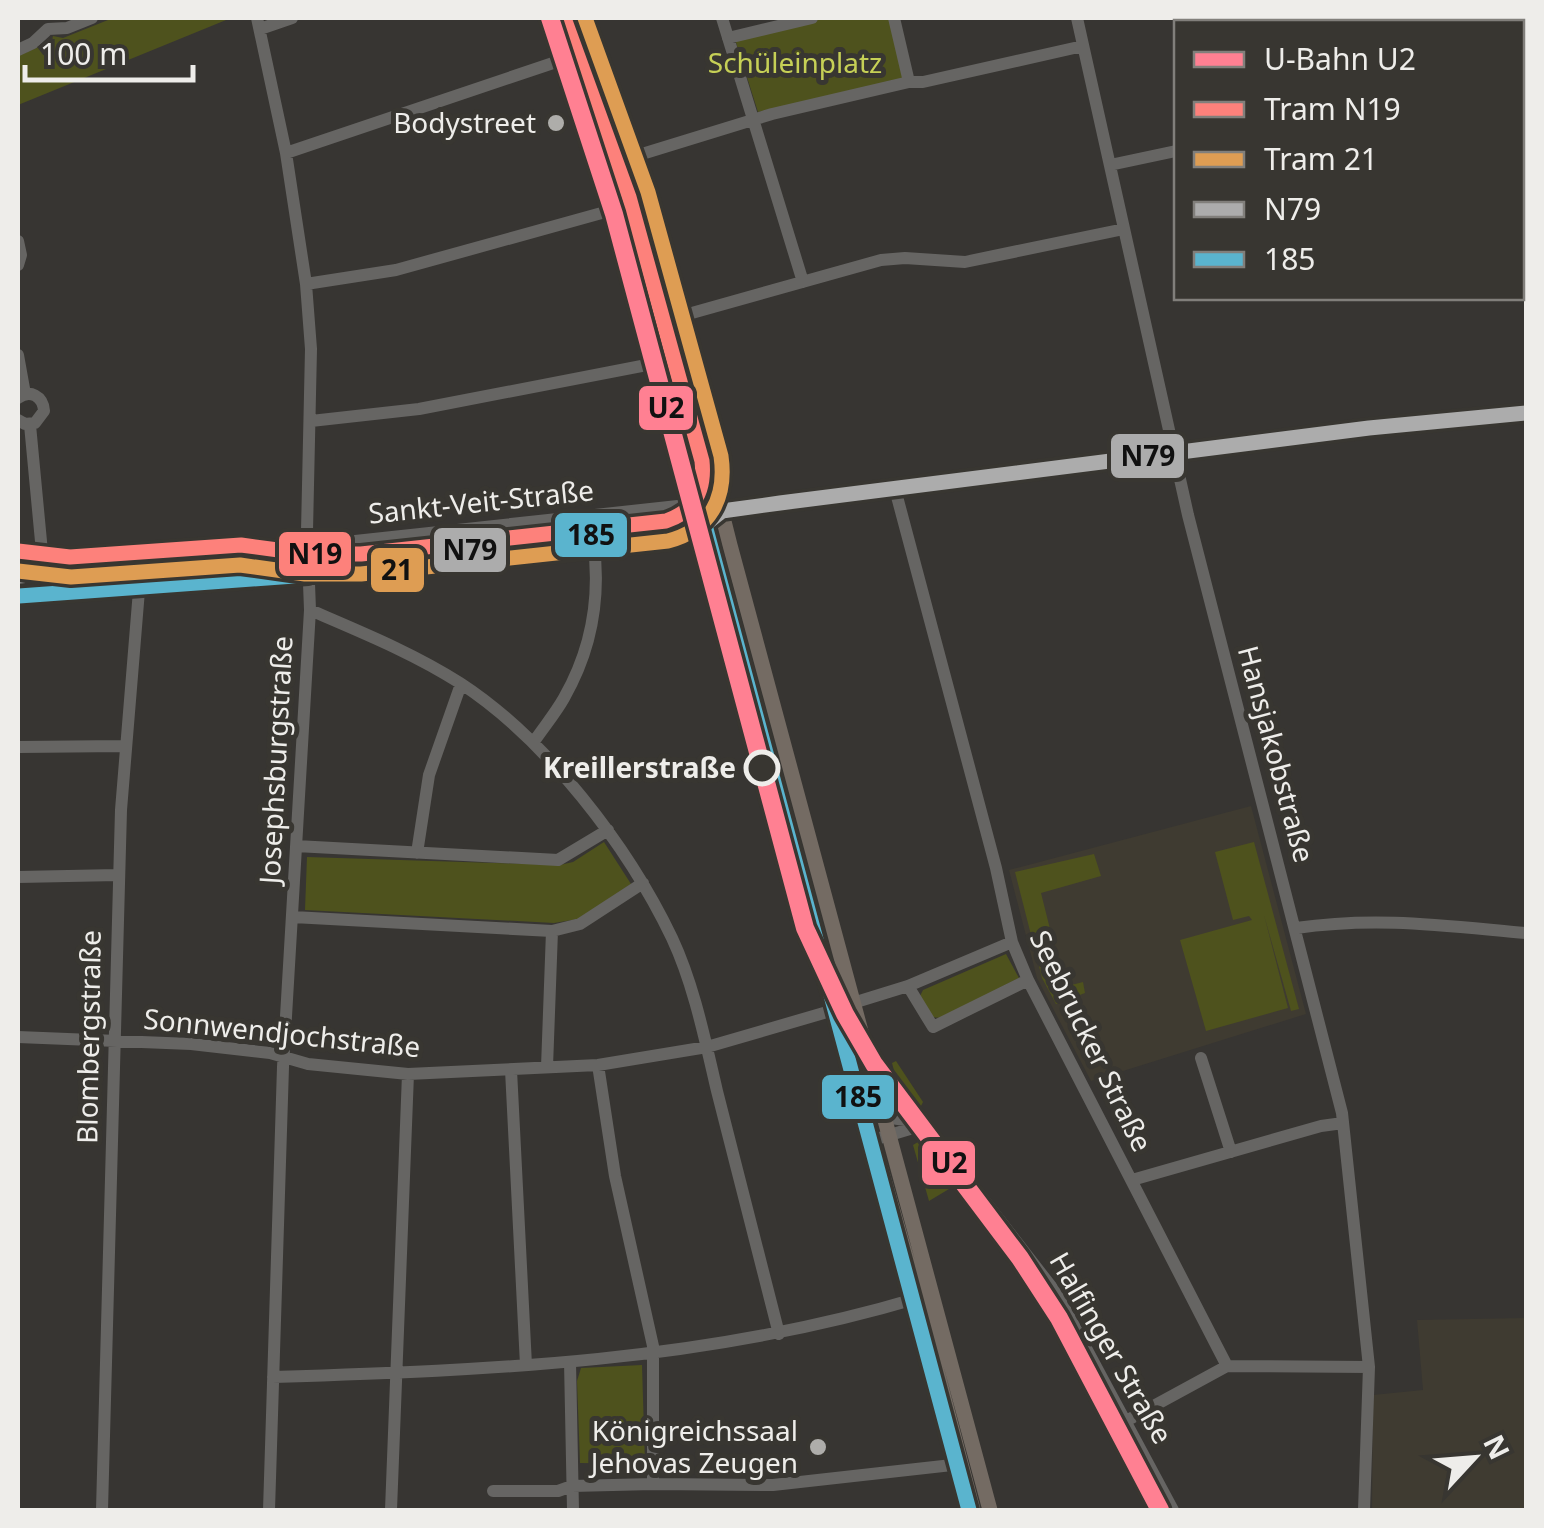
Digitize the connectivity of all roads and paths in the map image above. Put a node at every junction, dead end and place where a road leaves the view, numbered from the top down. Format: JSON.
{"nodes":[{"id":1,"x":92,"y":18,"type":"edge"},
{"id":2,"x":292,"y":18,"type":"edge"},
{"id":3,"x":548,"y":18,"type":"edge"},
{"id":4,"x":574,"y":18,"type":"edge"},
{"id":5,"x":722,"y":18,"type":"edge"},
{"id":6,"x":812,"y":18,"type":"edge"},
{"id":7,"x":894,"y":18,"type":"edge"},
{"id":8,"x":1077,"y":18,"type":"edge"},
{"id":9,"x":258,"y":23,"type":"edge"},
{"id":10,"x":728,"y":38,"type":"junction"},
{"id":11,"x":1083,"y":46,"type":"junction"},
{"id":12,"x":18,"y":50,"type":"edge"},
{"id":13,"x":564,"y":59,"type":"junction"},
{"id":14,"x":909,"y":82,"type":"junction"},
{"id":15,"x":753,"y":120,"type":"junction"},
{"id":16,"x":1174,"y":151,"type":"edge"},
{"id":17,"x":286,"y":153,"type":"junction"},
{"id":18,"x":628,"y":158,"type":"junction"},
{"id":19,"x":1110,"y":166,"type":"junction"},
{"id":20,"x":616,"y":209,"type":"junction"},
{"id":21,"x":1124,"y":229,"type":"junction"},
{"id":22,"x":18,"y":241,"type":"edge"},
{"id":23,"x":18,"y":265,"type":"edge"},
{"id":24,"x":802,"y":282,"type":"junction"},
{"id":25,"x":306,"y":284,"type":"junction"},
{"id":26,"x":674,"y":318,"type":"junction"},
{"id":27,"x":18,"y":355,"type":"edge"},
{"id":28,"x":657,"y":363,"type":"junction"},
{"id":29,"x":21,"y":396,"type":"edge"},
{"id":30,"x":1526,"y":413,"type":"edge"},
{"id":31,"x":311,"y":421,"type":"junction"},
{"id":32,"x":24,"y":422,"type":"edge"},
{"id":33,"x":1174,"y":453,"type":"junction"},
{"id":34,"x":895,"y":489,"type":"junction"},
{"id":35,"x":696,"y":504,"type":"junction"},
{"id":36,"x":722,"y":511,"type":"junction"},
{"id":37,"x":704,"y":525,"type":"junction"},
{"id":38,"x":593,"y":539,"type":"junction"},
{"id":39,"x":307,"y":555,"type":"junction"},
{"id":40,"x":141,"y":566,"type":"junction"},
{"id":41,"x":44,"y":574,"type":"junction"},
{"id":42,"x":18,"y":576,"type":"edge"},
{"id":43,"x":310,"y":610,"type":"junction"},
{"id":44,"x":461,"y":684,"type":"junction"},
{"id":45,"x":533,"y":743,"type":"junction"},
{"id":46,"x":124,"y":746,"type":"junction"},
{"id":47,"x":18,"y":747,"type":"edge"},
{"id":48,"x":608,"y":830,"type":"junction"},
{"id":49,"x":296,"y":846,"type":"junction"},
{"id":50,"x":417,"y":853,"type":"junction"},
{"id":51,"x":118,"y":875,"type":"junction"},
{"id":52,"x":18,"y":877,"type":"edge"},
{"id":53,"x":643,"y":883,"type":"junction"},
{"id":54,"x":293,"y":917,"type":"junction"},
{"id":55,"x":1296,"y":928,"type":"junction"},
{"id":56,"x":552,"y":931,"type":"junction"},
{"id":57,"x":1526,"y":934,"type":"edge"},
{"id":58,"x":1012,"y":942,"type":"junction"},
{"id":59,"x":1028,"y":980,"type":"junction"},
{"id":60,"x":908,"y":986,"type":"junction"},
{"id":61,"x":853,"y":1003,"type":"junction"},
{"id":62,"x":834,"y":1010,"type":"junction"},
{"id":63,"x":18,"y":1037,"type":"edge"},
{"id":64,"x":114,"y":1042,"type":"junction"},
{"id":65,"x":706,"y":1047,"type":"junction"},
{"id":66,"x":284,"y":1057,"type":"junction"},
{"id":67,"x":1201,"y":1058,"type":"dead end"},
{"id":68,"x":598,"y":1065,"type":"junction"},
{"id":69,"x":547,"y":1067,"type":"junction"},
{"id":70,"x":512,"y":1070,"type":"junction"},
{"id":71,"x":408,"y":1074,"type":"junction"},
{"id":72,"x":884,"y":1117,"type":"junction"},
{"id":73,"x":1343,"y":1123,"type":"junction"},
{"id":74,"x":920,"y":1126,"type":"junction"},
{"id":75,"x":881,"y":1138,"type":"junction"},
{"id":76,"x":1231,"y":1152,"type":"junction"},
{"id":77,"x":1132,"y":1180,"type":"junction"},
{"id":78,"x":918,"y":1298,"type":"junction"},
{"id":79,"x":779,"y":1334,"type":"junction"},
{"id":80,"x":653,"y":1355,"type":"junction"},
{"id":81,"x":570,"y":1362,"type":"junction"},
{"id":82,"x":526,"y":1365,"type":"junction"},
{"id":83,"x":1228,"y":1366,"type":"junction"},
{"id":84,"x":1369,"y":1367,"type":"junction"},
{"id":85,"x":396,"y":1374,"type":"junction"},
{"id":86,"x":273,"y":1378,"type":"junction"},
{"id":87,"x":1126,"y":1421,"type":"junction"},
{"id":88,"x":961,"y":1464,"type":"junction"},
{"id":89,"x":653,"y":1484,"type":"junction"},
{"id":90,"x":572,"y":1486,"type":"junction"},
{"id":91,"x":493,"y":1491,"type":"dead end"},
{"id":92,"x":102,"y":1510,"type":"edge"},
{"id":93,"x":269,"y":1510,"type":"edge"},
{"id":94,"x":391,"y":1510,"type":"edge"},
{"id":95,"x":573,"y":1510,"type":"edge"},
{"id":96,"x":973,"y":1510,"type":"edge"},
{"id":97,"x":990,"y":1510,"type":"edge"},
{"id":98,"x":1173,"y":1510,"type":"edge"},
{"id":99,"x":1364,"y":1510,"type":"edge"}],
"edges":[{"from":1,"to":12,"type":"street"},
{"from":2,"to":9,"type":"street"},
{"from":3,"to":13,"type":"main road"},
{"from":4,"to":18,"type":"main road"},
{"from":5,"to":10,"type":"street"},
{"from":6,"to":10,"type":"street"},
{"from":7,"to":14,"type":"street"},
{"from":8,"to":11,"type":"street","name":"Hansjakobstraße"},
{"from":9,"to":17,"type":"street","name":"Josephsburgstraße"},
{"from":10,"to":15,"type":"street"},
{"from":11,"to":14,"type":"street"},
{"from":11,"to":19,"type":"street","name":"Hansjakobstraße"},
{"from":13,"to":17,"type":"street"},
{"from":13,"to":20,"type":"main road"},
{"from":14,"to":15,"type":"street"},
{"from":15,"to":18,"type":"street"},
{"from":15,"to":24,"type":"street"},
{"from":16,"to":19,"type":"street"},
{"from":17,"to":25,"type":"street","name":"Josephsburgstraße"},
{"from":18,"to":26,"type":"main road"},
{"from":19,"to":21,"type":"street","name":"Hansjakobstraße"},
{"from":20,"to":25,"type":"street"},
{"from":20,"to":28,"type":"main road"},
{"from":21,"to":24,"type":"street"},
{"from":21,"to":33,"type":"street","name":"Hansjakobstraße"},
{"from":22,"to":23,"type":"street"},
{"from":24,"to":26,"type":"street"},
{"from":25,"to":31,"type":"street","name":"Josephsburgstraße"},
{"from":26,"to":36,"type":"main road"},
{"from":27,"to":29,"type":"street"},
{"from":28,"to":31,"type":"street"},
{"from":28,"to":35,"type":"main road"},
{"from":29,"to":32,"type":"street"},
{"from":30,"to":33,"type":"street","name":"Sankt-Veit-Straße"},
{"from":31,"to":39,"type":"street","name":"Josephsburgstraße"},
{"from":32,"to":41,"type":"street"},
{"from":33,"to":34,"type":"street","name":"Sankt-Veit-Straße"},
{"from":33,"to":55,"type":"street","name":"Hansjakobstraße"},
{"from":34,"to":36,"type":"street","name":"Sankt-Veit-Straße"},
{"from":34,"to":58,"type":"street","name":"Seebrucker Straße"},
{"from":35,"to":36,"type":"street","name":"Sankt-Veit-Straße"},
{"from":35,"to":37,"type":"main road"},
{"from":35,"to":39,"type":"street","name":"Sankt-Veit-Straße"},
{"from":36,"to":37,"type":"street"},
{"from":36,"to":61,"type":"main road"},
{"from":37,"to":38,"type":"street","name":"Sankt-Veit-Straße"},
{"from":37,"to":62,"type":"main road"},
{"from":38,"to":39,"type":"street","name":"Sankt-Veit-Straße"},
{"from":38,"to":45,"type":"street"},
{"from":39,"to":40,"type":"street","name":"Sankt-Veit-Straße"},
{"from":39,"to":43,"type":"street","name":"Josephsburgstraße"},
{"from":40,"to":41,"type":"street","name":"Sankt-Veit-Straße"},
{"from":40,"to":46,"type":"street","name":"Blombergstraße"},
{"from":41,"to":42,"type":"street","name":"Sankt-Veit-Straße"},
{"from":43,"to":44,"type":"street"},
{"from":43,"to":49,"type":"street","name":"Josephsburgstraße"},
{"from":44,"to":45,"type":"street"},
{"from":44,"to":50,"type":"street"},
{"from":45,"to":48,"type":"street"},
{"from":46,"to":47,"type":"street"},
{"from":46,"to":51,"type":"street","name":"Blombergstraße"},
{"from":48,"to":50,"type":"street"},
{"from":48,"to":53,"type":"street"},
{"from":49,"to":50,"type":"street"},
{"from":49,"to":54,"type":"street","name":"Josephsburgstraße"},
{"from":51,"to":52,"type":"street"},
{"from":51,"to":64,"type":"street","name":"Blombergstraße"},
{"from":53,"to":56,"type":"street"},
{"from":53,"to":65,"type":"street"},
{"from":54,"to":56,"type":"street"},
{"from":54,"to":66,"type":"street","name":"Josephsburgstraße"},
{"from":55,"to":57,"type":"street"},
{"from":55,"to":73,"type":"street","name":"Hansjakobstraße"},
{"from":56,"to":69,"type":"street"},
{"from":58,"to":59,"type":"street","name":"Seebrucker Straße"},
{"from":58,"to":60,"type":"street"},
{"from":59,"to":60,"type":"street"},
{"from":59,"to":77,"type":"street","name":"Seebrucker Straße"},
{"from":60,"to":61,"type":"street"},
{"from":61,"to":72,"type":"main road"},
{"from":62,"to":65,"type":"street","name":"Sonnwendjochstraße"},
{"from":62,"to":75,"type":"main road"},
{"from":63,"to":64,"type":"street","name":"Sonnwendjochstraße"},
{"from":64,"to":66,"type":"street","name":"Sonnwendjochstraße"},
{"from":64,"to":92,"type":"street","name":"Blombergstraße"},
{"from":65,"to":68,"type":"street","name":"Sonnwendjochstraße"},
{"from":65,"to":79,"type":"street"},
{"from":66,"to":71,"type":"street","name":"Sonnwendjochstraße"},
{"from":66,"to":86,"type":"street","name":"Josephsburgstraße"},
{"from":67,"to":76,"type":"street"},
{"from":68,"to":69,"type":"street","name":"Sonnwendjochstraße"},
{"from":68,"to":80,"type":"street"},
{"from":69,"to":70,"type":"street","name":"Sonnwendjochstraße"},
{"from":70,"to":71,"type":"street","name":"Sonnwendjochstraße"},
{"from":70,"to":82,"type":"street"},
{"from":71,"to":85,"type":"street"},
{"from":72,"to":74,"type":"street"},
{"from":72,"to":75,"type":"main road"},
{"from":73,"to":76,"type":"street"},
{"from":73,"to":84,"type":"street","name":"Hansjakobstraße"},
{"from":74,"to":75,"type":"street"},
{"from":74,"to":87,"type":"street","name":"Halfinger Straße"},
{"from":75,"to":78,"type":"main road"},
{"from":75,"to":97,"type":"main road"},
{"from":76,"to":77,"type":"street"},
{"from":77,"to":83,"type":"street","name":"Seebrucker Straße"},
{"from":78,"to":79,"type":"street"},
{"from":78,"to":88,"type":"main road"},
{"from":79,"to":80,"type":"street"},
{"from":80,"to":81,"type":"street"},
{"from":80,"to":89,"type":"street"},
{"from":81,"to":82,"type":"street"},
{"from":81,"to":90,"type":"street"},
{"from":82,"to":85,"type":"street"},
{"from":83,"to":84,"type":"street"},
{"from":83,"to":87,"type":"street"},
{"from":84,"to":99,"type":"street","name":"Hansjakobstraße"},
{"from":85,"to":86,"type":"street"},
{"from":85,"to":94,"type":"street"},
{"from":86,"to":93,"type":"street","name":"Josephsburgstraße"},
{"from":87,"to":98,"type":"street","name":"Halfinger Straße"},
{"from":88,"to":89,"type":"street"},
{"from":88,"to":96,"type":"main road"},
{"from":89,"to":90,"type":"street"},
{"from":90,"to":91,"type":"street"},
{"from":90,"to":95,"type":"street"}]}
